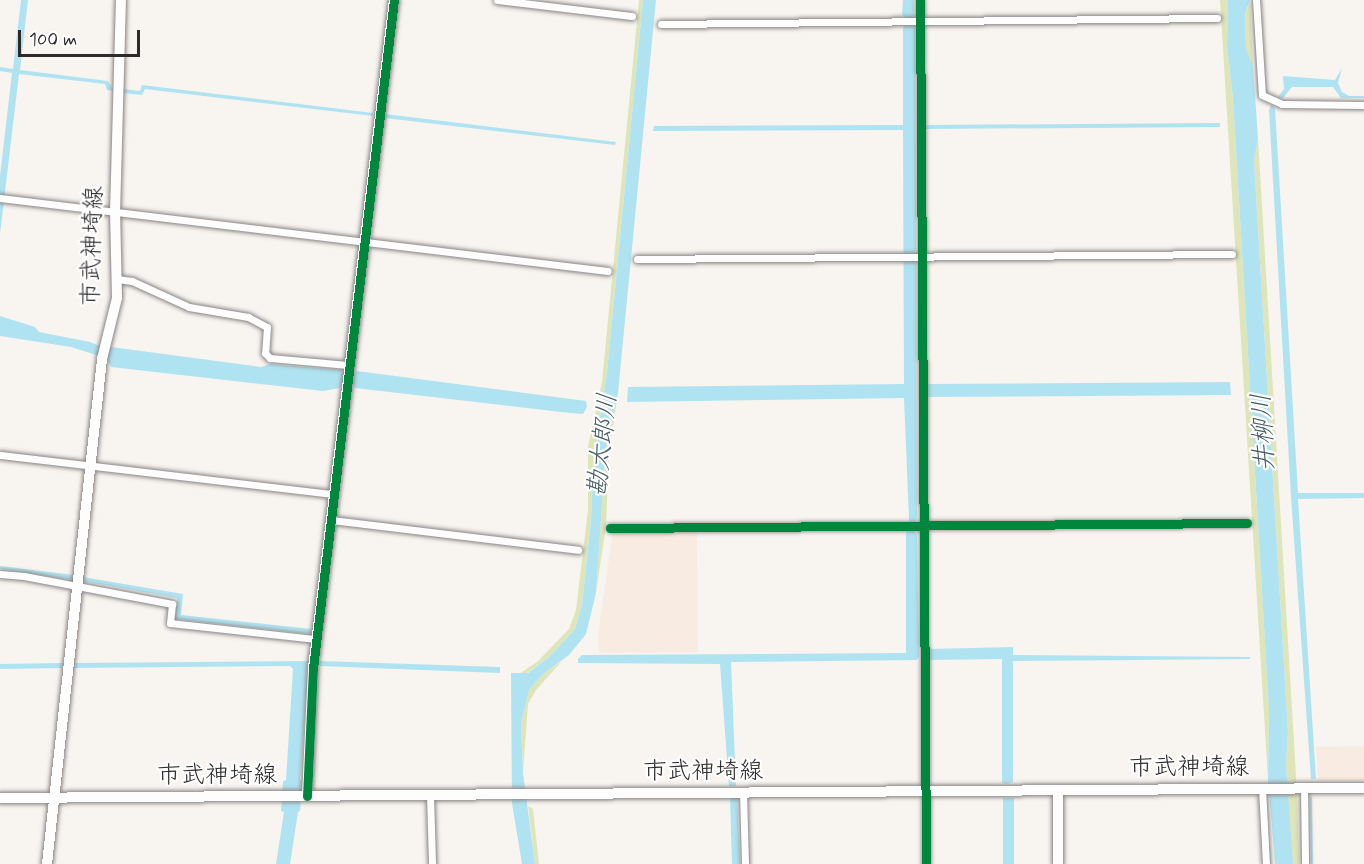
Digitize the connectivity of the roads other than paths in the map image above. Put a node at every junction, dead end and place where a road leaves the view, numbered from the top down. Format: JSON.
{"nodes":[{"id":1,"x":121,"y":0,"type":"edge"},
{"id":2,"x":394,"y":0,"type":"edge"},
{"id":3,"x":497,"y":0,"type":"edge"},
{"id":4,"x":920,"y":0,"type":"edge"},
{"id":5,"x":1256,"y":0,"type":"edge"},
{"id":6,"x":632,"y":16,"type":"dead end"},
{"id":7,"x":1217,"y":18,"type":"dead end"},
{"id":8,"x":918,"y":22,"type":"junction"},
{"id":9,"x":661,"y":24,"type":"dead end"},
{"id":10,"x":1364,"y":105,"type":"edge"},
{"id":11,"x":3,"y":199,"type":"edge"},
{"id":12,"x":115,"y":213,"type":"junction"},
{"id":13,"x":364,"y":243,"type":"junction"},
{"id":14,"x":1232,"y":254,"type":"dead end"},
{"id":15,"x":919,"y":256,"type":"junction"},
{"id":16,"x":637,"y":259,"type":"dead end"},
{"id":17,"x":608,"y":271,"type":"dead end"},
{"id":18,"x":117,"y":279,"type":"junction"},
{"id":19,"x":347,"y":375,"type":"junction"},
{"id":20,"x":0,"y":455,"type":"edge"},
{"id":21,"x":92,"y":467,"type":"junction"},
{"id":22,"x":334,"y":494,"type":"junction"},
{"id":23,"x":331,"y":520,"type":"junction"},
{"id":24,"x":1247,"y":523,"type":"dead end"},
{"id":25,"x":921,"y":525,"type":"junction"},
{"id":26,"x":610,"y":528,"type":"dead end"},
{"id":27,"x":578,"y":550,"type":"dead end"},
{"id":28,"x":0,"y":574,"type":"edge"},
{"id":29,"x":77,"y":586,"type":"junction"},
{"id":30,"x":316,"y":639,"type":"junction"},
{"id":31,"x":1264,"y":788,"type":"junction"},
{"id":32,"x":1302,"y":788,"type":"junction"},
{"id":33,"x":1364,"y":788,"type":"edge"},
{"id":34,"x":1058,"y":790,"type":"junction"},
{"id":35,"x":926,"y":791,"type":"junction"},
{"id":36,"x":743,"y":792,"type":"junction"},
{"id":37,"x":430,"y":795,"type":"junction"},
{"id":38,"x":305,"y":796,"type":"junction"},
{"id":39,"x":0,"y":798,"type":"edge"},
{"id":40,"x":53,"y":798,"type":"junction"},
{"id":41,"x":47,"y":864,"type":"edge"},
{"id":42,"x":432,"y":864,"type":"edge"},
{"id":43,"x":745,"y":864,"type":"edge"},
{"id":44,"x":926,"y":864,"type":"edge"},
{"id":45,"x":1058,"y":864,"type":"edge"},
{"id":46,"x":1266,"y":864,"type":"edge"},
{"id":47,"x":1305,"y":864,"type":"edge"}],
"edges":[{"from":1,"to":12,"type":"main road","name":"市武神埼線"},
{"from":2,"to":13,"type":"main road"},
{"from":3,"to":6,"type":"street"},
{"from":4,"to":8,"type":"street"},
{"from":5,"to":10,"type":"street"},
{"from":7,"to":8,"type":"street"},
{"from":8,"to":9,"type":"street"},
{"from":8,"to":15,"type":"street"},
{"from":11,"to":12,"type":"street"},
{"from":12,"to":13,"type":"street"},
{"from":12,"to":18,"type":"main road","name":"市武神埼線"},
{"from":13,"to":17,"type":"street"},
{"from":13,"to":19,"type":"main road"},
{"from":14,"to":15,"type":"street"},
{"from":15,"to":16,"type":"street"},
{"from":15,"to":25,"type":"street"},
{"from":18,"to":19,"type":"street"},
{"from":18,"to":21,"type":"main road","name":"市武神埼線"},
{"from":19,"to":22,"type":"main road"},
{"from":20,"to":21,"type":"street"},
{"from":21,"to":22,"type":"street"},
{"from":21,"to":29,"type":"main road","name":"市武神埼線"},
{"from":22,"to":23,"type":"main road"},
{"from":23,"to":27,"type":"street"},
{"from":23,"to":30,"type":"main road"},
{"from":24,"to":25,"type":"street"},
{"from":25,"to":26,"type":"street"},
{"from":25,"to":35,"type":"street"},
{"from":28,"to":29,"type":"street"},
{"from":29,"to":30,"type":"street"},
{"from":29,"to":40,"type":"main road","name":"市武神埼線"},
{"from":30,"to":38,"type":"main road"},
{"from":31,"to":32,"type":"main road","name":"市武神埼線"},
{"from":31,"to":34,"type":"main road","name":"市武神埼線"},
{"from":31,"to":46,"type":"street"},
{"from":32,"to":33,"type":"main road","name":"市武神埼線"},
{"from":32,"to":47,"type":"street"},
{"from":34,"to":35,"type":"main road","name":"市武神埼線"},
{"from":34,"to":45,"type":"main road"},
{"from":35,"to":36,"type":"main road","name":"市武神埼線"},
{"from":35,"to":44,"type":"street"},
{"from":36,"to":37,"type":"main road","name":"市武神埼線"},
{"from":36,"to":43,"type":"street"},
{"from":37,"to":38,"type":"main road","name":"市武神埼線"},
{"from":37,"to":42,"type":"street"},
{"from":38,"to":40,"type":"main road","name":"市武神埼線"},
{"from":39,"to":40,"type":"main road"},
{"from":40,"to":41,"type":"main road"}]}
